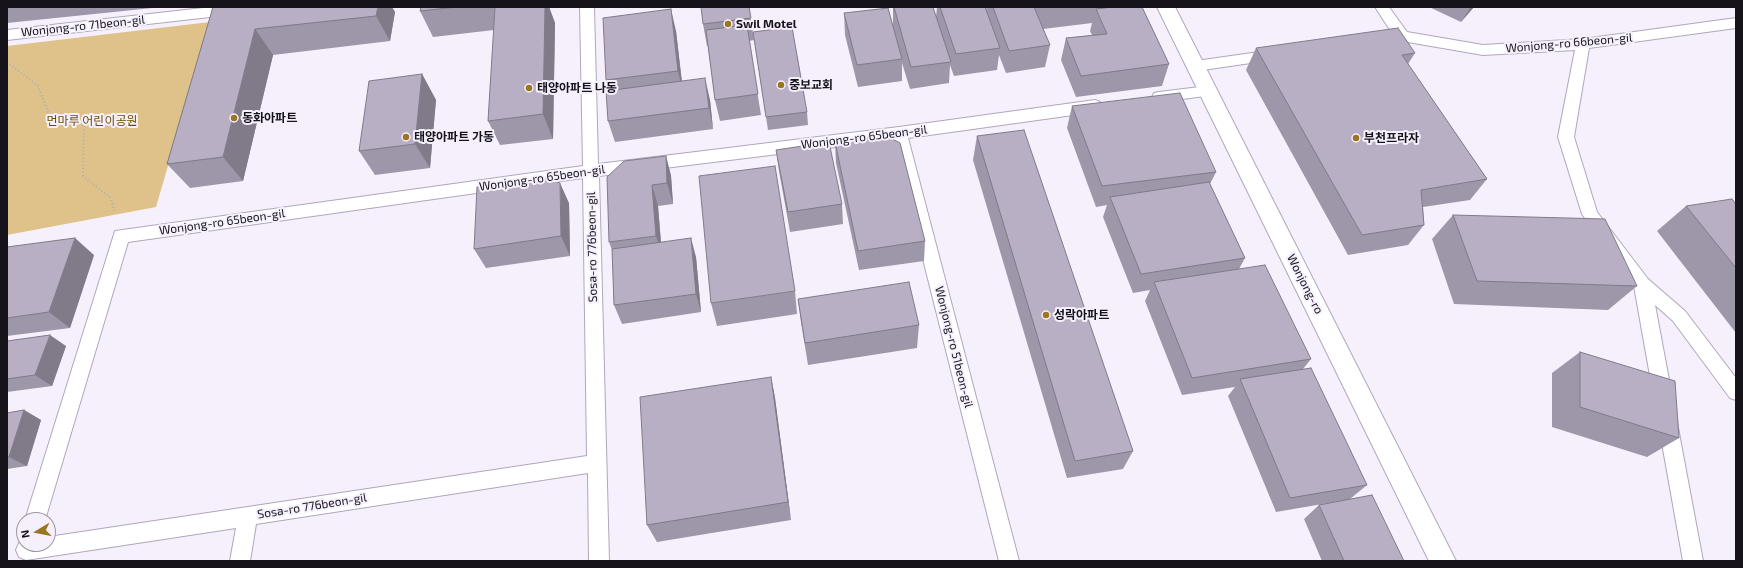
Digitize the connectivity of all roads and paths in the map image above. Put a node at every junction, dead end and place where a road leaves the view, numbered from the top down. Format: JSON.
{"nodes":[{"id":1,"x":254,"y":7,"type":"edge"},
{"id":2,"x":587,"y":7,"type":"edge"},
{"id":3,"x":1166,"y":7,"type":"edge"},
{"id":4,"x":1382,"y":7,"type":"edge"},
{"id":5,"x":1736,"y":23,"type":"edge"},
{"id":6,"x":7,"y":35,"type":"edge"},
{"id":7,"x":1402,"y":36,"type":"junction"},
{"id":8,"x":1371,"y":40,"type":"edge"},
{"id":9,"x":1583,"y":44,"type":"junction"},
{"id":10,"x":1287,"y":53,"type":"edge"},
{"id":11,"x":7,"y":62,"type":"edge"},
{"id":12,"x":1196,"y":66,"type":"junction"},
{"id":13,"x":1208,"y":91,"type":"junction"},
{"id":14,"x":1145,"y":99,"type":"edge"},
{"id":15,"x":1113,"y":104,"type":"edge"},
{"id":16,"x":899,"y":133,"type":"junction"},
{"id":17,"x":591,"y":171,"type":"junction"},
{"id":18,"x":121,"y":236,"type":"junction"},
{"id":19,"x":1642,"y":284,"type":"junction"},
{"id":20,"x":1736,"y":392,"type":"edge"},
{"id":21,"x":597,"y":463,"type":"junction"},
{"id":22,"x":38,"y":512,"type":"edge"},
{"id":23,"x":248,"y":516,"type":"junction"},
{"id":24,"x":56,"y":547,"type":"edge"},
{"id":25,"x":240,"y":561,"type":"edge"},
{"id":26,"x":599,"y":561,"type":"edge"},
{"id":27,"x":1009,"y":561,"type":"edge"},
{"id":28,"x":1443,"y":561,"type":"edge"},
{"id":29,"x":1693,"y":561,"type":"edge"}],
"edges":[{"from":1,"to":6,"type":"lane","name":"Wonjong-ro 71beon-gil"},
{"from":2,"to":17,"type":"lane","name":"Sosa-ro 776beon-gil"},
{"from":3,"to":12,"type":"street","name":"Wonjong-ro"},
{"from":4,"to":7,"type":"lane"},
{"from":5,"to":9,"type":"lane","name":"Wonjong-ro 66beon-gil"},
{"from":7,"to":8,"type":"lane","name":"Wonjong-ro 66beon-gil"},
{"from":7,"to":9,"type":"lane","name":"Wonjong-ro 66beon-gil"},
{"from":9,"to":19,"type":"lane"},
{"from":10,"to":12,"type":"lane"},
{"from":11,"to":18,"type":"path"},
{"from":12,"to":13,"type":"street","name":"Wonjong-ro"},
{"from":13,"to":14,"type":"lane"},
{"from":13,"to":28,"type":"street","name":"Wonjong-ro"},
{"from":15,"to":16,"type":"lane","name":"Wonjong-ro 65beon-gil"},
{"from":16,"to":17,"type":"lane","name":"Wonjong-ro 65beon-gil"},
{"from":16,"to":27,"type":"lane","name":"Wonjong-ro 51beon-gil"},
{"from":17,"to":18,"type":"lane","name":"Wonjong-ro 65beon-gil"},
{"from":17,"to":21,"type":"lane","name":"Sosa-ro 776beon-gil"},
{"from":18,"to":22,"type":"lane"},
{"from":19,"to":20,"type":"lane"},
{"from":19,"to":29,"type":"lane"},
{"from":21,"to":23,"type":"lane","name":"Sosa-ro 776beon-gil"},
{"from":21,"to":26,"type":"lane","name":"Sosa-ro 776beon-gil"},
{"from":23,"to":24,"type":"lane","name":"Sosa-ro 776beon-gil"},
{"from":23,"to":25,"type":"lane"}]}
